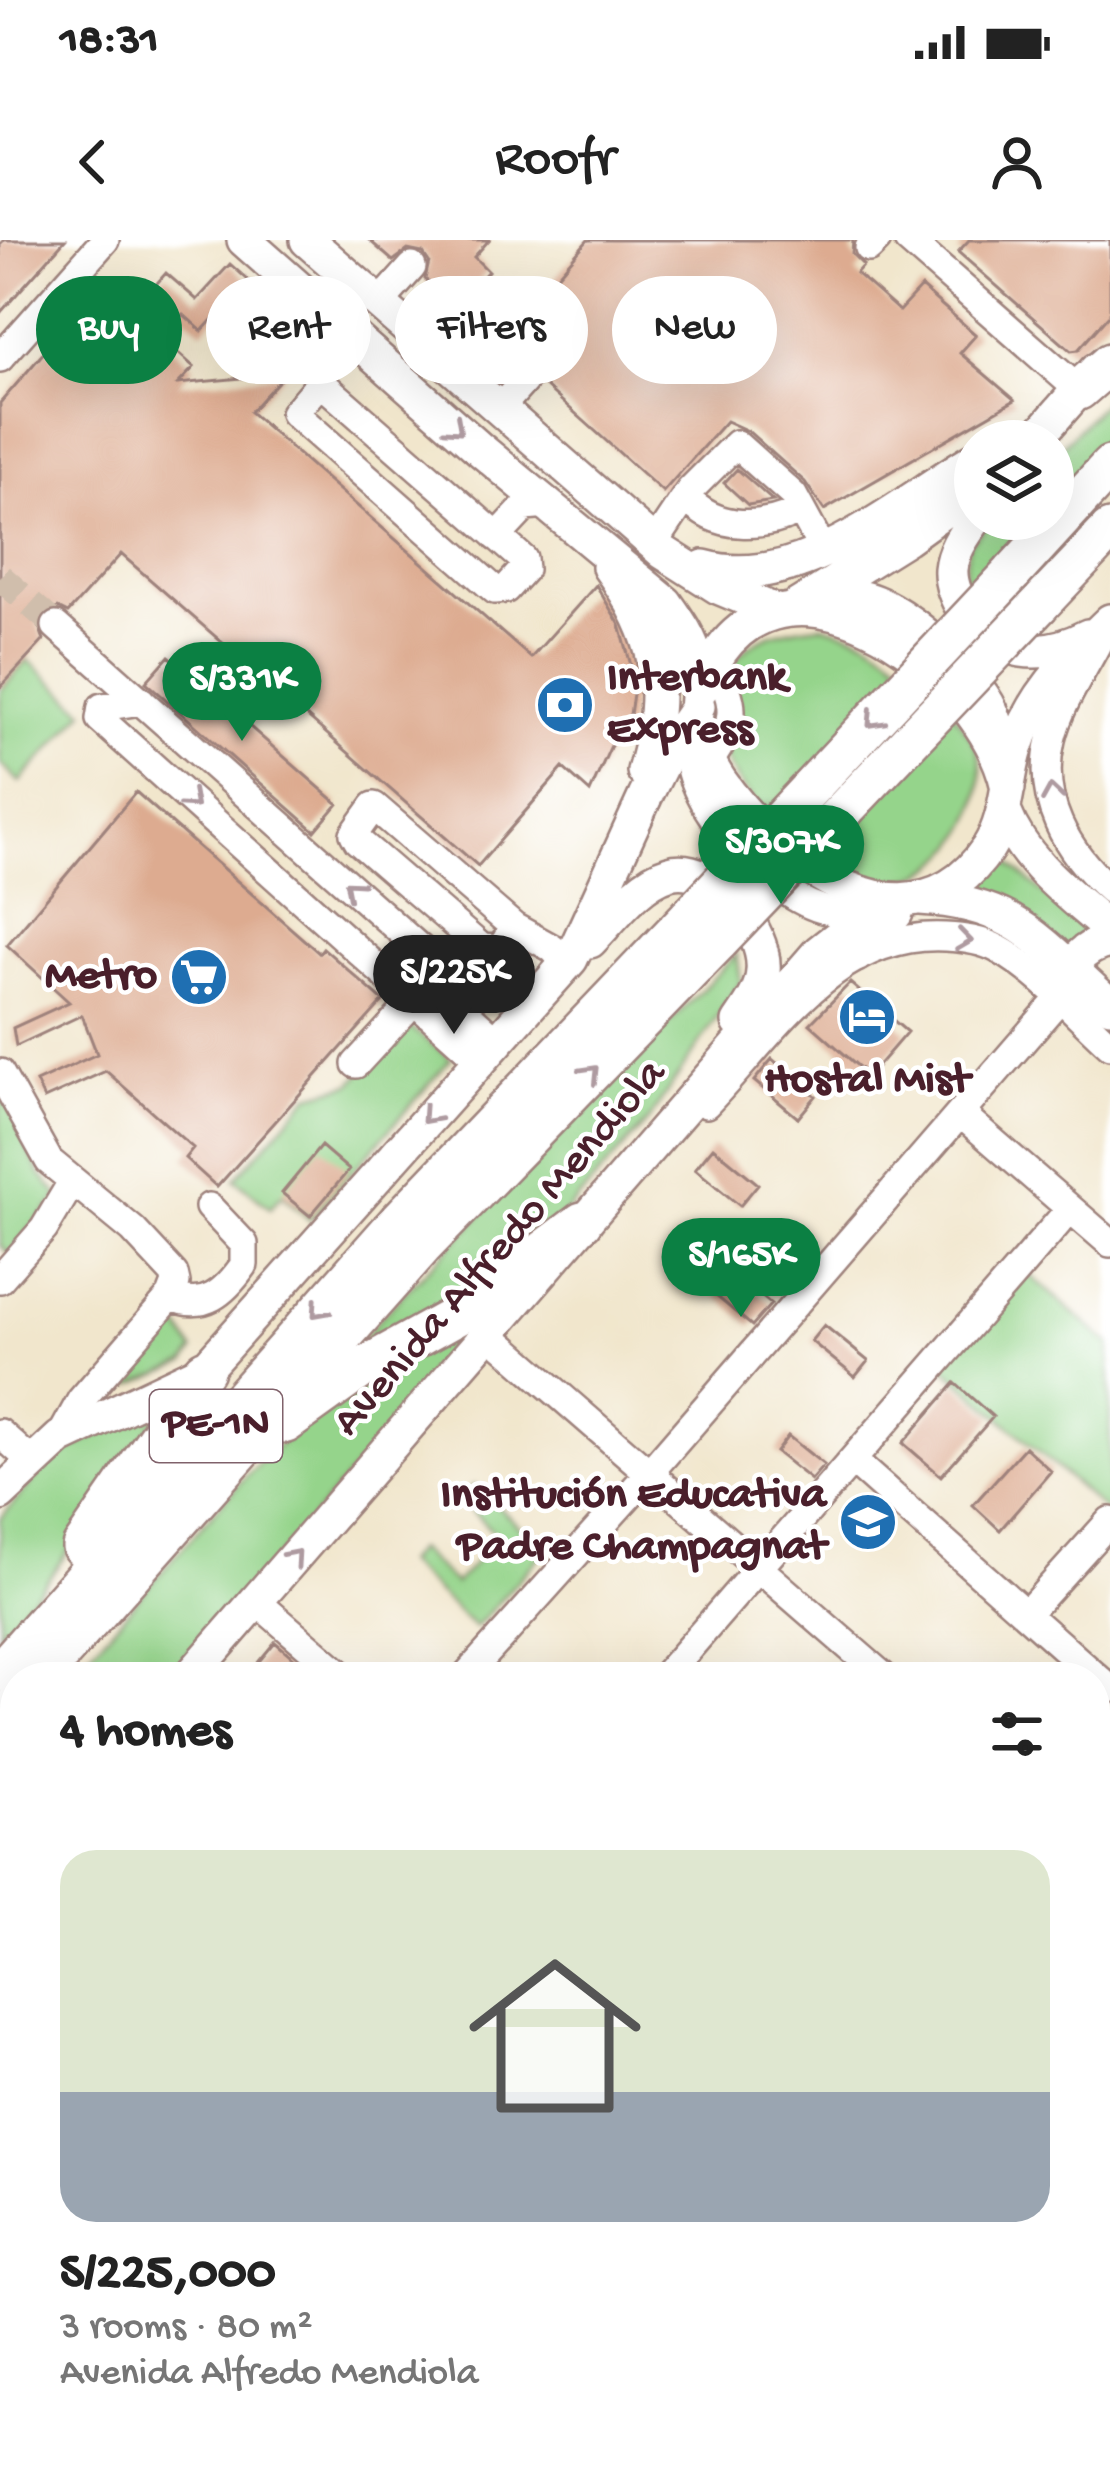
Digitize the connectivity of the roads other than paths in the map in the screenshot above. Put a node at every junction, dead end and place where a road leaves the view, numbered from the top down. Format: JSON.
{"nodes":[{"id":1,"x":105,"y":240,"type":"edge"},
{"id":2,"x":244,"y":240,"type":"edge"},
{"id":3,"x":908,"y":240,"type":"edge"},
{"id":4,"x":952,"y":240,"type":"edge"},
{"id":5,"x":314,"y":248,"type":"edge"},
{"id":6,"x":933,"y":262,"type":"junction"},
{"id":7,"x":412,"y":267,"type":"dead end"},
{"id":8,"x":277,"y":270,"type":"junction"},
{"id":9,"x":284,"y":276,"type":"edge"},
{"id":10,"x":379,"y":304,"type":"junction"},
{"id":11,"x":371,"y":352,"type":"edge"},
{"id":12,"x":1110,"y":353,"type":"edge"},
{"id":13,"x":0,"y":358,"type":"edge"},
{"id":14,"x":1110,"y":363,"type":"edge"},
{"id":15,"x":521,"y":384,"type":"edge"},
{"id":16,"x":1079,"y":390,"type":"junction"},
{"id":17,"x":499,"y":409,"type":"junction"},
{"id":18,"x":1035,"y":420,"type":"edge"},
{"id":19,"x":1053,"y":420,"type":"edge"},
{"id":20,"x":1110,"y":466,"type":"edge"},
{"id":21,"x":954,"y":472,"type":"edge"},
{"id":22,"x":511,"y":475,"type":"junction"},
{"id":23,"x":686,"y":497,"type":"junction"},
{"id":24,"x":954,"y":503,"type":"edge"},
{"id":25,"x":801,"y":510,"type":"junction"},
{"id":26,"x":560,"y":515,"type":"junction"},
{"id":27,"x":772,"y":522,"type":"junction"},
{"id":28,"x":1110,"y":530,"type":"edge"},
{"id":29,"x":493,"y":533,"type":"junction"},
{"id":30,"x":960,"y":540,"type":"edge"},
{"id":31,"x":658,"y":548,"type":"junction"},
{"id":32,"x":823,"y":550,"type":"junction"},
{"id":33,"x":771,"y":572,"type":"junction"},
{"id":34,"x":792,"y":610,"type":"junction"},
{"id":35,"x":1110,"y":621,"type":"edge"},
{"id":36,"x":56,"y":626,"type":"tunnel mouth"},
{"id":37,"x":701,"y":697,"type":"junction"},
{"id":38,"x":141,"y":701,"type":"junction"},
{"id":39,"x":710,"y":762,"type":"junction"},
{"id":40,"x":1005,"y":790,"type":"junction"},
{"id":41,"x":620,"y":854,"type":"junction"},
{"id":42,"x":1110,"y":890,"type":"edge"},
{"id":43,"x":899,"y":899,"type":"junction"},
{"id":44,"x":1110,"y":912,"type":"edge"},
{"id":45,"x":704,"y":929,"type":"junction"},
{"id":46,"x":1110,"y":930,"type":"edge"},
{"id":47,"x":510,"y":935,"type":"junction"},
{"id":48,"x":1110,"y":941,"type":"edge"},
{"id":49,"x":856,"y":955,"type":"junction"},
{"id":50,"x":565,"y":966,"type":"junction"},
{"id":51,"x":1064,"y":984,"type":"junction"},
{"id":52,"x":415,"y":1001,"type":"junction"},
{"id":53,"x":1110,"y":1005,"type":"edge"},
{"id":54,"x":447,"y":1012,"type":"junction"},
{"id":55,"x":1110,"y":1045,"type":"edge"},
{"id":56,"x":489,"y":1050,"type":"junction"},
{"id":57,"x":356,"y":1064,"type":"dead end"},
{"id":58,"x":0,"y":1073,"type":"edge"},
{"id":59,"x":962,"y":1114,"type":"junction"},
{"id":60,"x":650,"y":1145,"type":"junction"},
{"id":61,"x":72,"y":1182,"type":"junction"},
{"id":62,"x":208,"y":1207,"type":"dead end"},
{"id":63,"x":1070,"y":1209,"type":"junction"},
{"id":64,"x":582,"y":1222,"type":"junction"},
{"id":65,"x":1110,"y":1243,"type":"edge"},
{"id":66,"x":4,"y":1266,"type":"edge"},
{"id":67,"x":172,"y":1295,"type":"junction"},
{"id":68,"x":488,"y":1332,"type":"junction"},
{"id":69,"x":204,"y":1370,"type":"junction"},
{"id":70,"x":0,"y":1433,"type":"edge"},
{"id":71,"x":60,"y":1438,"type":"junction"},
{"id":72,"x":853,"y":1461,"type":"junction"},
{"id":73,"x":649,"y":1473,"type":"junction"},
{"id":74,"x":11,"y":1477,"type":"edge"},
{"id":75,"x":179,"y":1519,"type":"junction"},
{"id":76,"x":1110,"y":1521,"type":"edge"},
{"id":77,"x":759,"y":1569,"type":"junction"},
{"id":78,"x":256,"y":1601,"type":"junction"},
{"id":79,"x":1026,"y":1614,"type":"junction"},
{"id":80,"x":36,"y":1630,"type":"junction"},
{"id":81,"x":9,"y":1662,"type":"edge"},
{"id":82,"x":53,"y":1662,"type":"edge"},
{"id":83,"x":203,"y":1662,"type":"edge"},
{"id":84,"x":327,"y":1662,"type":"edge"},
{"id":85,"x":479,"y":1662,"type":"edge"},
{"id":86,"x":677,"y":1662,"type":"edge"},
{"id":87,"x":867,"y":1662,"type":"edge"},
{"id":88,"x":1080,"y":1662,"type":"edge"}],
"edges":[{"from":1,"to":13,"type":"street"},
{"from":2,"to":8,"type":"main road"},
{"from":3,"to":6,"type":"street"},
{"from":4,"to":6,"type":"street"},
{"from":5,"to":8,"type":"main road"},
{"from":5,"to":10,"type":"main road"},
{"from":6,"to":16,"type":"street"},
{"from":7,"to":10,"type":"street"},
{"from":8,"to":9,"type":"main road"},
{"from":10,"to":17,"type":"main road"},
{"from":11,"to":22,"type":"main road","one_way":true},
{"from":12,"to":16,"type":"main road"},
{"from":14,"to":16,"type":"highway"},
{"from":15,"to":17,"type":"street"},
{"from":16,"to":18,"type":"main road"},
{"from":16,"to":19,"type":"main road"},
{"from":17,"to":31,"type":"main road"},
{"from":20,"to":45,"type":"highway","number":"PE-1N","one_way":true,"bridge":true},
{"from":21,"to":32,"type":"main road"},
{"from":22,"to":26,"type":"main road"},
{"from":22,"to":29,"type":"street"},
{"from":23,"to":25,"type":"street"},
{"from":23,"to":27,"type":"street"},
{"from":23,"to":31,"type":"street"},
{"from":24,"to":34,"type":"main road"},
{"from":25,"to":27,"type":"street"},
{"from":25,"to":32,"type":"street"},
{"from":26,"to":29,"type":"street"},
{"from":26,"to":37,"type":"main road"},
{"from":26,"to":41,"type":"main road"},
{"from":27,"to":33,"type":"street"},
{"from":28,"to":45,"type":"highway","number":"PE-1N","bridge":true},
{"from":29,"to":29,"type":"street"},
{"from":30,"to":35,"type":"main road"},
{"from":31,"to":33,"type":"main road"},
{"from":31,"to":34,"type":"main road"},
{"from":32,"to":33,"type":"main road"},
{"from":34,"to":37,"type":"main road"},
{"from":34,"to":40,"type":"main road"},
{"from":35,"to":40,"type":"main road"},
{"from":42,"to":35,"type":"street","one_way":true},
{"from":36,"to":38,"type":"street"},
{"from":37,"to":39,"type":"main road"},
{"from":37,"to":39,"type":"street"},
{"from":37,"to":41,"type":"main road"},
{"from":37,"to":43,"type":"street"},
{"from":38,"to":52,"type":"street","one_way":true},
{"from":54,"to":38,"type":"street","one_way":true},
{"from":39,"to":43,"type":"main road"},
{"from":40,"to":43,"type":"main road"},
{"from":40,"to":44,"type":"street"},
{"from":40,"to":46,"type":"main road"},
{"from":41,"to":50,"type":"main road"},
{"from":43,"to":49,"type":"main road"},
{"from":43,"to":51,"type":"main road"},
{"from":43,"to":60,"type":"main road","name":"Avenida Alfredo Mendiola"},
{"from":75,"to":45,"type":"highway","number":"PE-1N","one_way":true},
{"from":45,"to":80,"type":"highway","number":"PE-1N","one_way":true},
{"from":47,"to":47,"type":"street"},
{"from":47,"to":50,"type":"street"},
{"from":48,"to":51,"type":"main road"},
{"from":49,"to":51,"type":"street","one_way":true},
{"from":49,"to":64,"type":"street"},
{"from":50,"to":56,"type":"main road"},
{"from":50,"to":60,"type":"main road"},
{"from":51,"to":53,"type":"main road"},
{"from":51,"to":55,"type":"street"},
{"from":51,"to":59,"type":"street"},
{"from":52,"to":54,"type":"street"},
{"from":52,"to":57,"type":"street"},
{"from":54,"to":56,"type":"street"},
{"from":56,"to":69,"type":"main road","one_way":true},
{"from":58,"to":61,"type":"street"},
{"from":59,"to":63,"type":"street"},
{"from":59,"to":73,"type":"street"},
{"from":60,"to":64,"type":"main road","name":"Avenida Alfredo Mendiola"},
{"from":61,"to":66,"type":"street"},
{"from":61,"to":67,"type":"street"},
{"from":62,"to":67,"type":"street"},
{"from":63,"to":65,"type":"street"},
{"from":63,"to":72,"type":"street"},
{"from":64,"to":68,"type":"main road","name":"Avenida Alfredo Mendiola"},
{"from":64,"to":75,"type":"highway"},
{"from":67,"to":71,"type":"street"},
{"from":68,"to":73,"type":"street"},
{"from":78,"to":68,"type":"main road","name":"Avenida Alfredo Mendiola","one_way":true},
{"from":69,"to":71,"type":"main road"},
{"from":69,"to":80,"type":"highway"},
{"from":70,"to":74,"type":"street"},
{"from":71,"to":74,"type":"main road"},
{"from":72,"to":77,"type":"street"},
{"from":72,"to":79,"type":"street"},
{"from":73,"to":77,"type":"street"},
{"from":73,"to":85,"type":"street"},
{"from":75,"to":82,"type":"highway","number":"PE-1N"},
{"from":76,"to":79,"type":"street"},
{"from":77,"to":86,"type":"street"},
{"from":77,"to":87,"type":"street"},
{"from":78,"to":83,"type":"main road","name":"Avenida Alfredo Mendiola"},
{"from":78,"to":84,"type":"street"},
{"from":79,"to":88,"type":"street"},
{"from":80,"to":81,"type":"highway","number":"PE-1N"}]}
